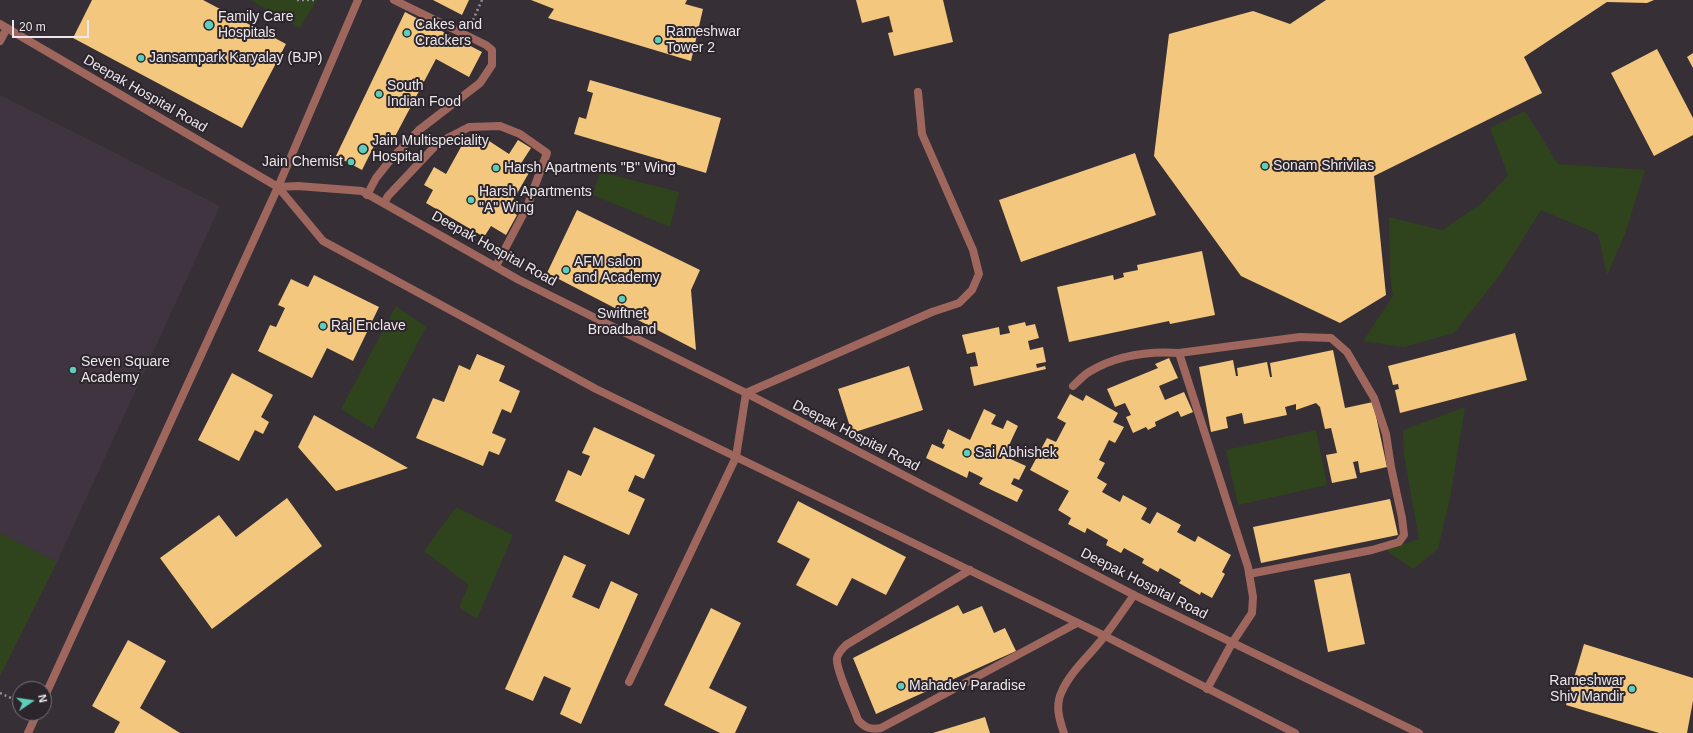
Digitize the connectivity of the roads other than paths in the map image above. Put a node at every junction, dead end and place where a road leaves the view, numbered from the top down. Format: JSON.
{"nodes":[{"id":1,"x":358,"y":0,"type":"edge"},
{"id":2,"x":394,"y":0,"type":"edge"},
{"id":3,"x":4,"y":26,"type":"edge"},
{"id":4,"x":0,"y":41,"type":"edge"},
{"id":5,"x":918,"y":92,"type":"dead end"},
{"id":6,"x":278,"y":187,"type":"junction"},
{"id":7,"x":367,"y":195,"type":"junction"},
{"id":8,"x":384,"y":203,"type":"junction"},
{"id":9,"x":496,"y":266,"type":"junction"},
{"id":10,"x":1180,"y":353,"type":"junction"},
{"id":11,"x":1073,"y":386,"type":"dead end"},
{"id":12,"x":746,"y":393,"type":"junction"},
{"id":13,"x":736,"y":457,"type":"junction"},
{"id":14,"x":970,"y":570,"type":"junction"},
{"id":15,"x":1249,"y":574,"type":"junction"},
{"id":16,"x":1134,"y":595,"type":"junction"},
{"id":17,"x":1077,"y":623,"type":"junction"},
{"id":18,"x":1104,"y":636,"type":"junction"},
{"id":19,"x":1232,"y":643,"type":"junction"},
{"id":20,"x":52,"y":681,"type":"edge"},
{"id":21,"x":629,"y":682,"type":"dead end"},
{"id":22,"x":1207,"y":689,"type":"junction"},
{"id":23,"x":33,"y":721,"type":"edge"},
{"id":24,"x":28,"y":733,"type":"edge"},
{"id":25,"x":1064,"y":733,"type":"edge"},
{"id":26,"x":1295,"y":733,"type":"edge"},
{"id":27,"x":1419,"y":733,"type":"edge"}],
"edges":[{"from":1,"to":6,"type":"street"},
{"from":2,"to":7,"type":"street"},
{"from":3,"to":4,"type":"street"},
{"from":3,"to":6,"type":"street","name":"Deepak Hospital Road"},
{"from":5,"to":12,"type":"street"},
{"from":6,"to":7,"type":"street","name":"Deepak Hospital Road"},
{"from":6,"to":13,"type":"street","name":"Deepak Hospital Road"},
{"from":6,"to":20,"type":"street"},
{"from":7,"to":8,"type":"street","name":"Deepak Hospital Road"},
{"from":8,"to":9,"type":"street","name":"Deepak Hospital Road"},
{"from":8,"to":9,"type":"street"},
{"from":9,"to":12,"type":"street","name":"Deepak Hospital Road"},
{"from":10,"to":11,"type":"street"},
{"from":10,"to":15,"type":"street"},
{"from":10,"to":15,"type":"street"},
{"from":12,"to":13,"type":"street"},
{"from":12,"to":16,"type":"street","name":"Deepak Hospital Road"},
{"from":13,"to":14,"type":"street","name":"Deepak Hospital Road"},
{"from":13,"to":21,"type":"street"},
{"from":14,"to":17,"type":"street","name":"Deepak Hospital Road"},
{"from":14,"to":17,"type":"street"},
{"from":15,"to":19,"type":"street"},
{"from":16,"to":18,"type":"street"},
{"from":16,"to":19,"type":"street","name":"Deepak Hospital Road"},
{"from":17,"to":18,"type":"street","name":"Deepak Hospital Road"},
{"from":18,"to":22,"type":"street","name":"Deepak Hospital Road"},
{"from":18,"to":25,"type":"street"},
{"from":19,"to":22,"type":"street"},
{"from":19,"to":27,"type":"street","name":"Deepak Hospital Road"},
{"from":22,"to":26,"type":"street","name":"Deepak Hospital Road"},
{"from":23,"to":24,"type":"street"}]}
